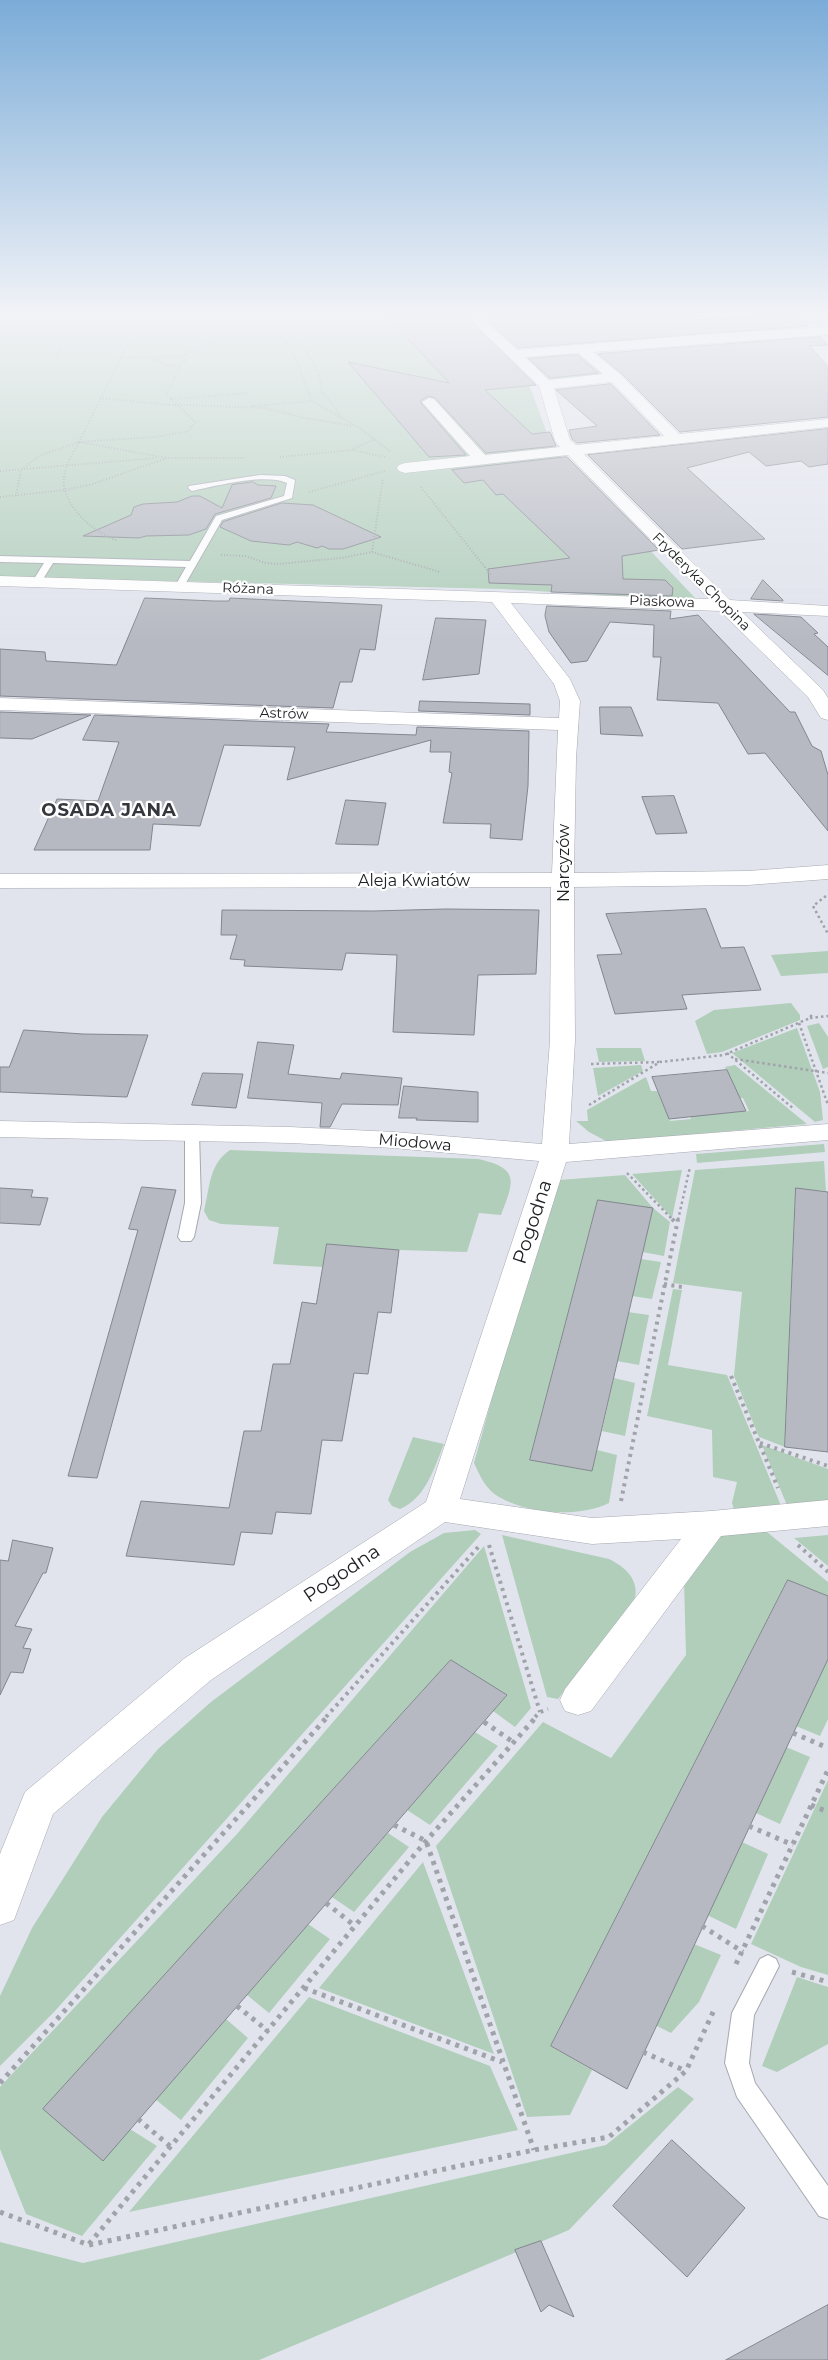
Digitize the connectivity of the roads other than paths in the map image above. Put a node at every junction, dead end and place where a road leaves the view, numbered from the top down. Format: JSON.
{"nodes":[{"id":1,"x":447,"y":422,"type":"edge"},
{"id":2,"x":557,"y":422,"type":"edge"},
{"id":3,"x":659,"y":422,"type":"edge"},
{"id":4,"x":828,"y":423,"type":"edge"},
{"id":5,"x":675,"y":439,"type":"junction"},
{"id":6,"x":572,"y":450,"type":"junction"},
{"id":7,"x":481,"y":460,"type":"junction"},
{"id":8,"x":405,"y":468,"type":"road end"},
{"id":9,"x":192,"y":488,"type":"dead end"},
{"id":10,"x":0,"y":559,"type":"edge"},
{"id":11,"x":50,"y":560,"type":"junction"},
{"id":12,"x":194,"y":564,"type":"junction"},
{"id":13,"x":0,"y":581,"type":"edge"},
{"id":14,"x":37,"y":582,"type":"junction"},
{"id":15,"x":180,"y":586,"type":"junction"},
{"id":16,"x":496,"y":596,"type":"junction"},
{"id":17,"x":725,"y":605,"type":"junction"},
{"id":18,"x":828,"y":611,"type":"edge"},
{"id":19,"x":0,"y":704,"type":"edge"},
{"id":20,"x":826,"y":710,"type":"edge"},
{"id":21,"x":568,"y":724,"type":"junction"},
{"id":22,"x":828,"y":872,"type":"edge"},
{"id":23,"x":562,"y":880,"type":"junction"},
{"id":24,"x":0,"y":881,"type":"edge"},
{"id":25,"x":0,"y":1129,"type":"edge"},
{"id":26,"x":825,"y":1132,"type":"edge"},
{"id":27,"x":192,"y":1133,"type":"junction"},
{"id":28,"x":555,"y":1154,"type":"junction"},
{"id":29,"x":186,"y":1236,"type":"dead end"},
{"id":30,"x":440,"y":1510,"type":"junction"},
{"id":31,"x":828,"y":1513,"type":"edge"},
{"id":32,"x":711,"y":1524,"type":"junction"},
{"id":33,"x":578,"y":1700,"type":"road end"},
{"id":34,"x":0,"y":1907,"type":"edge"},
{"id":35,"x":768,"y":1966,"type":"dead end"},
{"id":36,"x":828,"y":2207,"type":"edge"}],
"edges":[{"from":1,"to":7,"type":"street"},
{"from":2,"to":6,"type":"street","name":"Fryderyka Chopina"},
{"from":3,"to":5,"type":"street"},
{"from":4,"to":5,"type":"street"},
{"from":5,"to":6,"type":"street"},
{"from":6,"to":7,"type":"street"},
{"from":6,"to":17,"type":"street","name":"Fryderyka Chopina"},
{"from":7,"to":8,"type":"street"},
{"from":9,"to":12,"type":"lane"},
{"from":10,"to":11,"type":"lane"},
{"from":11,"to":12,"type":"lane"},
{"from":11,"to":14,"type":"lane"},
{"from":12,"to":15,"type":"lane"},
{"from":13,"to":14,"type":"street","name":"Różana"},
{"from":14,"to":15,"type":"street","name":"Różana"},
{"from":15,"to":16,"type":"street","name":"Różana"},
{"from":16,"to":17,"type":"street","name":"Piaskowa"},
{"from":16,"to":21,"type":"street","name":"Narcyzów"},
{"from":17,"to":18,"type":"street","name":"Piaskowa"},
{"from":17,"to":20,"type":"street","name":"Fryderyka Chopina"},
{"from":19,"to":21,"type":"street","name":"Astrów"},
{"from":21,"to":23,"type":"street","name":"Narcyzów"},
{"from":22,"to":23,"type":"street","name":"Aleja Kwiatów"},
{"from":23,"to":24,"type":"street","name":"Aleja Kwiatów"},
{"from":23,"to":28,"type":"street","name":"Narcyzów"},
{"from":25,"to":27,"type":"street","name":"Miodowa"},
{"from":26,"to":28,"type":"street","name":"Miodowa"},
{"from":27,"to":28,"type":"street","name":"Miodowa"},
{"from":27,"to":29,"type":"lane"},
{"from":28,"to":30,"type":"street","name":"Pogodna"},
{"from":30,"to":32,"type":"street"},
{"from":30,"to":34,"type":"street","name":"Pogodna"},
{"from":31,"to":32,"type":"street"},
{"from":32,"to":33,"type":"street"},
{"from":35,"to":36,"type":"lane"}]}
